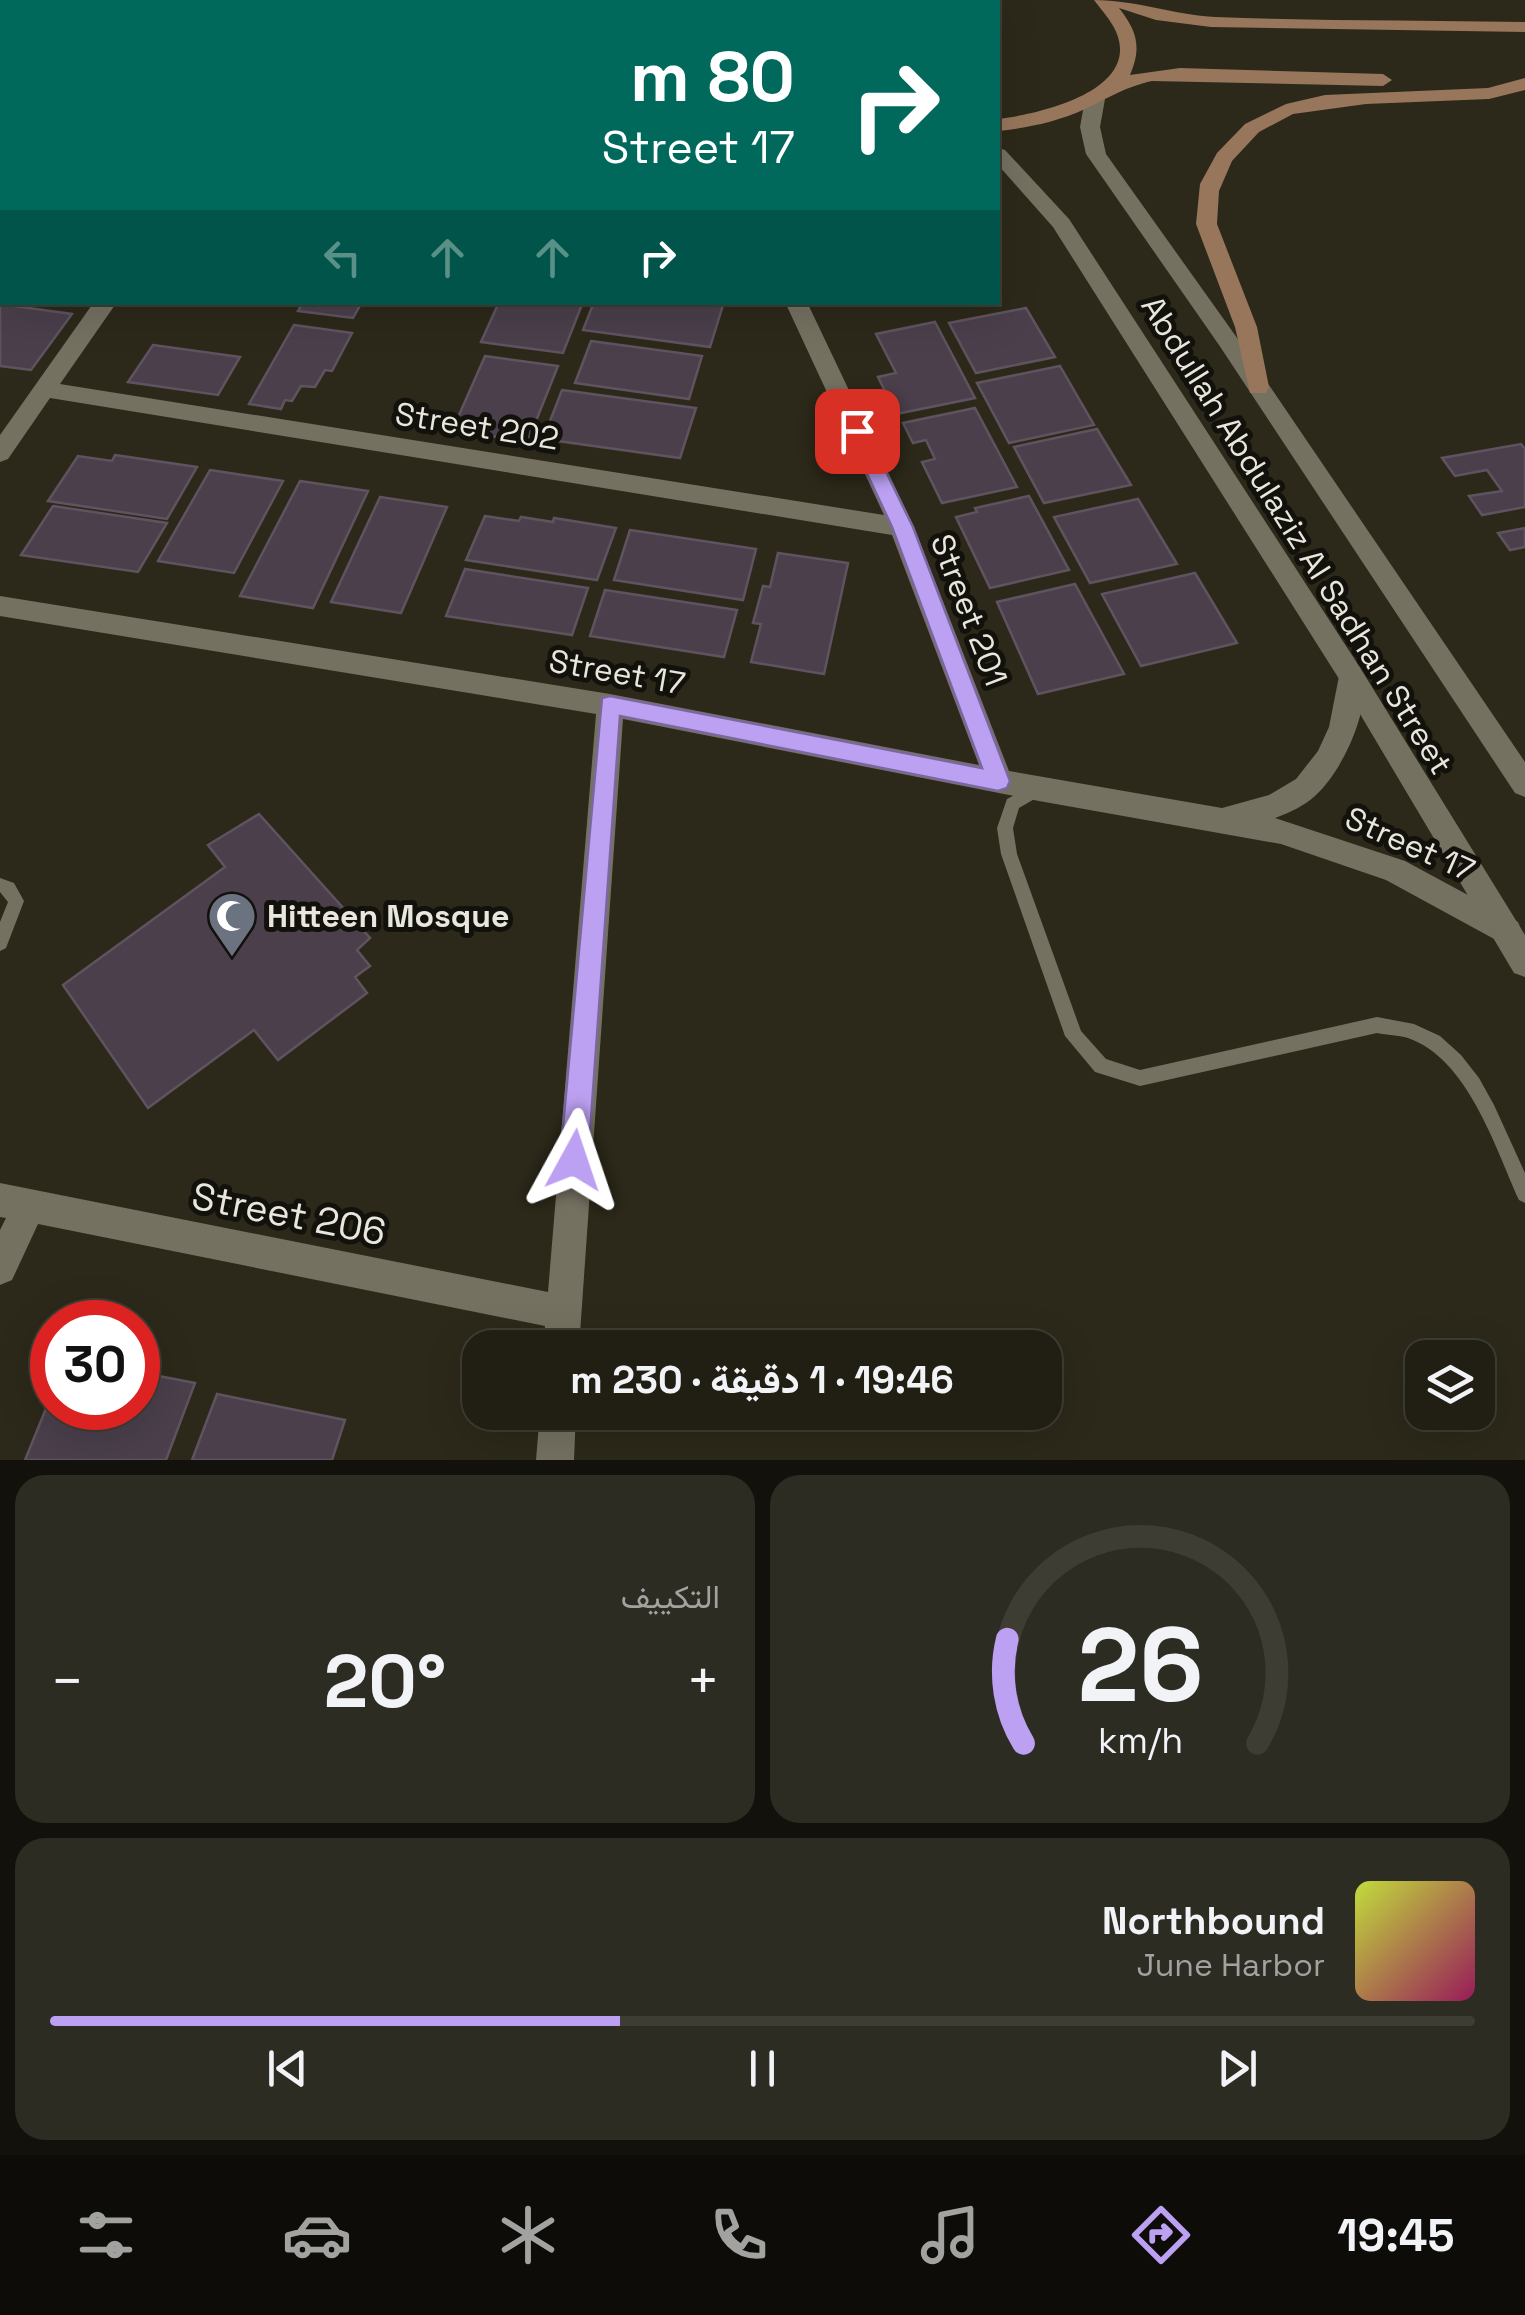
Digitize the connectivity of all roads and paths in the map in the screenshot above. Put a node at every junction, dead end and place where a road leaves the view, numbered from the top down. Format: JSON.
{"nodes":[{"id":1,"x":1103,"y":0,"type":"edge"},
{"id":2,"x":1114,"y":0,"type":"edge"},
{"id":3,"x":1525,"y":28,"type":"edge"},
{"id":4,"x":1525,"y":82,"type":"edge"},
{"id":5,"x":1103,"y":92,"type":"junction"},
{"id":6,"x":1000,"y":125,"type":"edge"},
{"id":7,"x":1000,"y":156,"type":"edge"},
{"id":8,"x":104,"y":305,"type":"edge"},
{"id":9,"x":797,"y":305,"type":"edge"},
{"id":10,"x":1258,"y":387,"type":"junction"},
{"id":11,"x":42,"y":390,"type":"junction"},
{"id":12,"x":0,"y":453,"type":"edge"},
{"id":13,"x":902,"y":527,"type":"junction"},
{"id":14,"x":0,"y":606,"type":"edge"},
{"id":15,"x":1350,"y":674,"type":"junction"},
{"id":16,"x":610,"y":705,"type":"junction"},
{"id":17,"x":998,"y":781,"type":"junction"},
{"id":18,"x":1525,"y":786,"type":"edge"},
{"id":19,"x":1039,"y":789,"type":"junction"},
{"id":20,"x":1219,"y":821,"type":"junction"},
{"id":21,"x":0,"y":885,"type":"edge"},
{"id":22,"x":1507,"y":932,"type":"junction"},
{"id":23,"x":0,"y":943,"type":"edge"},
{"id":24,"x":1525,"y":963,"type":"edge"},
{"id":25,"x":1525,"y":1194,"type":"edge"},
{"id":26,"x":14,"y":1203,"type":"edge"},
{"id":27,"x":0,"y":1268,"type":"edge"},
{"id":28,"x":562,"y":1312,"type":"junction"},
{"id":29,"x":561,"y":1330,"type":"edge"},
{"id":30,"x":557,"y":1430,"type":"edge"},
{"id":31,"x":555,"y":1460,"type":"edge"}],
"edges":[{"from":1,"to":5,"type":"main road"},
{"from":2,"to":3,"type":"main road"},
{"from":4,"to":5,"type":"main road"},
{"from":4,"to":10,"type":"main road"},
{"from":5,"to":6,"type":"main road"},
{"from":5,"to":10,"type":"street","name":"Abdullah Abdulaziz Al Sadhan Street"},
{"from":7,"to":15,"type":"street","name":"Abdullah Abdulaziz Al Sadhan Street"},
{"from":8,"to":11,"type":"street"},
{"from":9,"to":13,"type":"street","name":"Street 201"},
{"from":10,"to":18,"type":"street","name":"Abdullah Abdulaziz Al Sadhan Street"},
{"from":11,"to":12,"type":"street"},
{"from":11,"to":13,"type":"street","name":"Street 202"},
{"from":13,"to":17,"type":"street","name":"Street 201"},
{"from":14,"to":16,"type":"street","name":"Street 17"},
{"from":15,"to":20,"type":"street","name":"Street 17"},
{"from":15,"to":22,"type":"street","name":"Abdullah Abdulaziz Al Sadhan Street"},
{"from":16,"to":17,"type":"street","name":"Street 17"},
{"from":16,"to":28,"type":"street"},
{"from":17,"to":19,"type":"street","name":"Street 17"},
{"from":19,"to":20,"type":"street","name":"Street 17"},
{"from":19,"to":25,"type":"lane"},
{"from":20,"to":22,"type":"street","name":"Street 17"},
{"from":21,"to":23,"type":"lane"},
{"from":22,"to":24,"type":"street","name":"Abdullah Abdulaziz Al Sadhan Street"},
{"from":26,"to":27,"type":"street"},
{"from":26,"to":28,"type":"street","name":"Street 206"},
{"from":28,"to":29,"type":"street"},
{"from":30,"to":31,"type":"street"}]}
